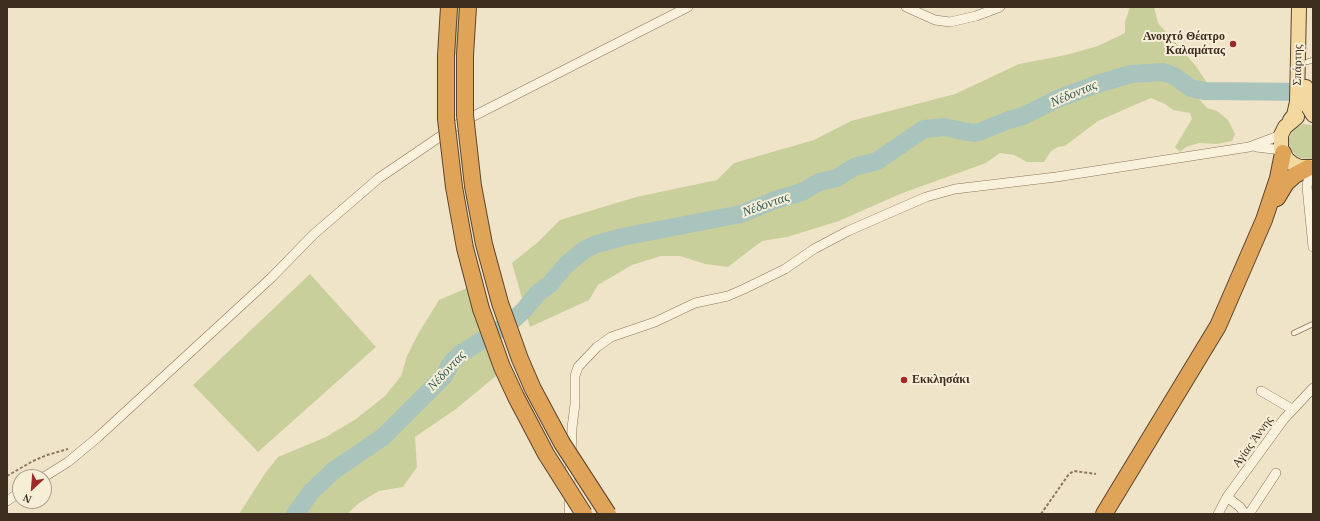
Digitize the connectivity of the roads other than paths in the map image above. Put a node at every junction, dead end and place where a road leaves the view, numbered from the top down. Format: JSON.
{"nodes":[{"id":1,"x":449,"y":7,"type":"edge"},
{"id":2,"x":468,"y":7,"type":"edge"},
{"id":3,"x":688,"y":7,"type":"edge"},
{"id":4,"x":906,"y":7,"type":"edge"},
{"id":5,"x":1000,"y":7,"type":"edge"},
{"id":6,"x":1299,"y":7,"type":"edge"},
{"id":7,"x":1308,"y":7,"type":"edge"},
{"id":8,"x":1310,"y":61,"type":"edge"},
{"id":9,"x":1302,"y":76,"type":"junction"},
{"id":10,"x":1308,"y":109,"type":"edge"},
{"id":11,"x":1281,"y":135,"type":"junction"},
{"id":12,"x":1249,"y":147,"type":"junction"},
{"id":13,"x":1282,"y":152,"type":"junction"},
{"id":14,"x":1310,"y":168,"type":"edge"},
{"id":15,"x":1264,"y":220,"type":"junction"},
{"id":16,"x":1313,"y":247,"type":"edge"},
{"id":17,"x":1313,"y":324,"type":"edge"},
{"id":18,"x":1294,"y":332,"type":"dead end"},
{"id":19,"x":1313,"y":388,"type":"edge"},
{"id":20,"x":1262,"y":391,"type":"dead end"},
{"id":21,"x":1292,"y":409,"type":"junction"},
{"id":22,"x":52,"y":472,"type":"edge"},
{"id":23,"x":1276,"y":473,"type":"dead end"},
{"id":24,"x":1129,"y":474,"type":"junction"},
{"id":25,"x":1227,"y":497,"type":"junction"},
{"id":26,"x":570,"y":514,"type":"edge"},
{"id":27,"x":584,"y":514,"type":"edge"},
{"id":28,"x":608,"y":514,"type":"edge"},
{"id":29,"x":1099,"y":514,"type":"edge"},
{"id":30,"x":1104,"y":514,"type":"edge"},
{"id":31,"x":1218,"y":514,"type":"edge"},
{"id":32,"x":1245,"y":514,"type":"edge"},
{"id":33,"x":1249,"y":514,"type":"edge"}],
"edges":[{"from":1,"to":27,"type":"highway","bridge":true},
{"from":2,"to":28,"type":"highway","bridge":true},
{"from":3,"to":22,"type":"street"},
{"from":4,"to":5,"type":"street"},
{"from":6,"to":9,"type":"main road","name":"Σπάρτης"},
{"from":7,"to":8,"type":"main road","name":"Σπάρτης"},
{"from":8,"to":9,"type":"main road","name":"Σπάρτης"},
{"from":9,"to":10,"type":"main road","name":"Σπάρτης"},
{"from":10,"to":11,"type":"main road"},
{"from":11,"to":12,"type":"street"},
{"from":11,"to":13,"type":"main road"},
{"from":12,"to":13,"type":"street"},
{"from":12,"to":26,"type":"street"},
{"from":13,"to":14,"type":"main road"},
{"from":13,"to":15,"type":"highway"},
{"from":14,"to":15,"type":"highway"},
{"from":14,"to":16,"type":"street"},
{"from":15,"to":24,"type":"highway"},
{"from":17,"to":18,"type":"lane"},
{"from":19,"to":21,"type":"street","name":"Αγίας Άννης"},
{"from":20,"to":21,"type":"street"},
{"from":21,"to":25,"type":"street","name":"Αγίας Άννης"},
{"from":23,"to":33,"type":"street"},
{"from":24,"to":29,"type":"highway"},
{"from":24,"to":30,"type":"highway"},
{"from":25,"to":31,"type":"street","name":"Αγίας Άννης"},
{"from":25,"to":32,"type":"street"}]}
